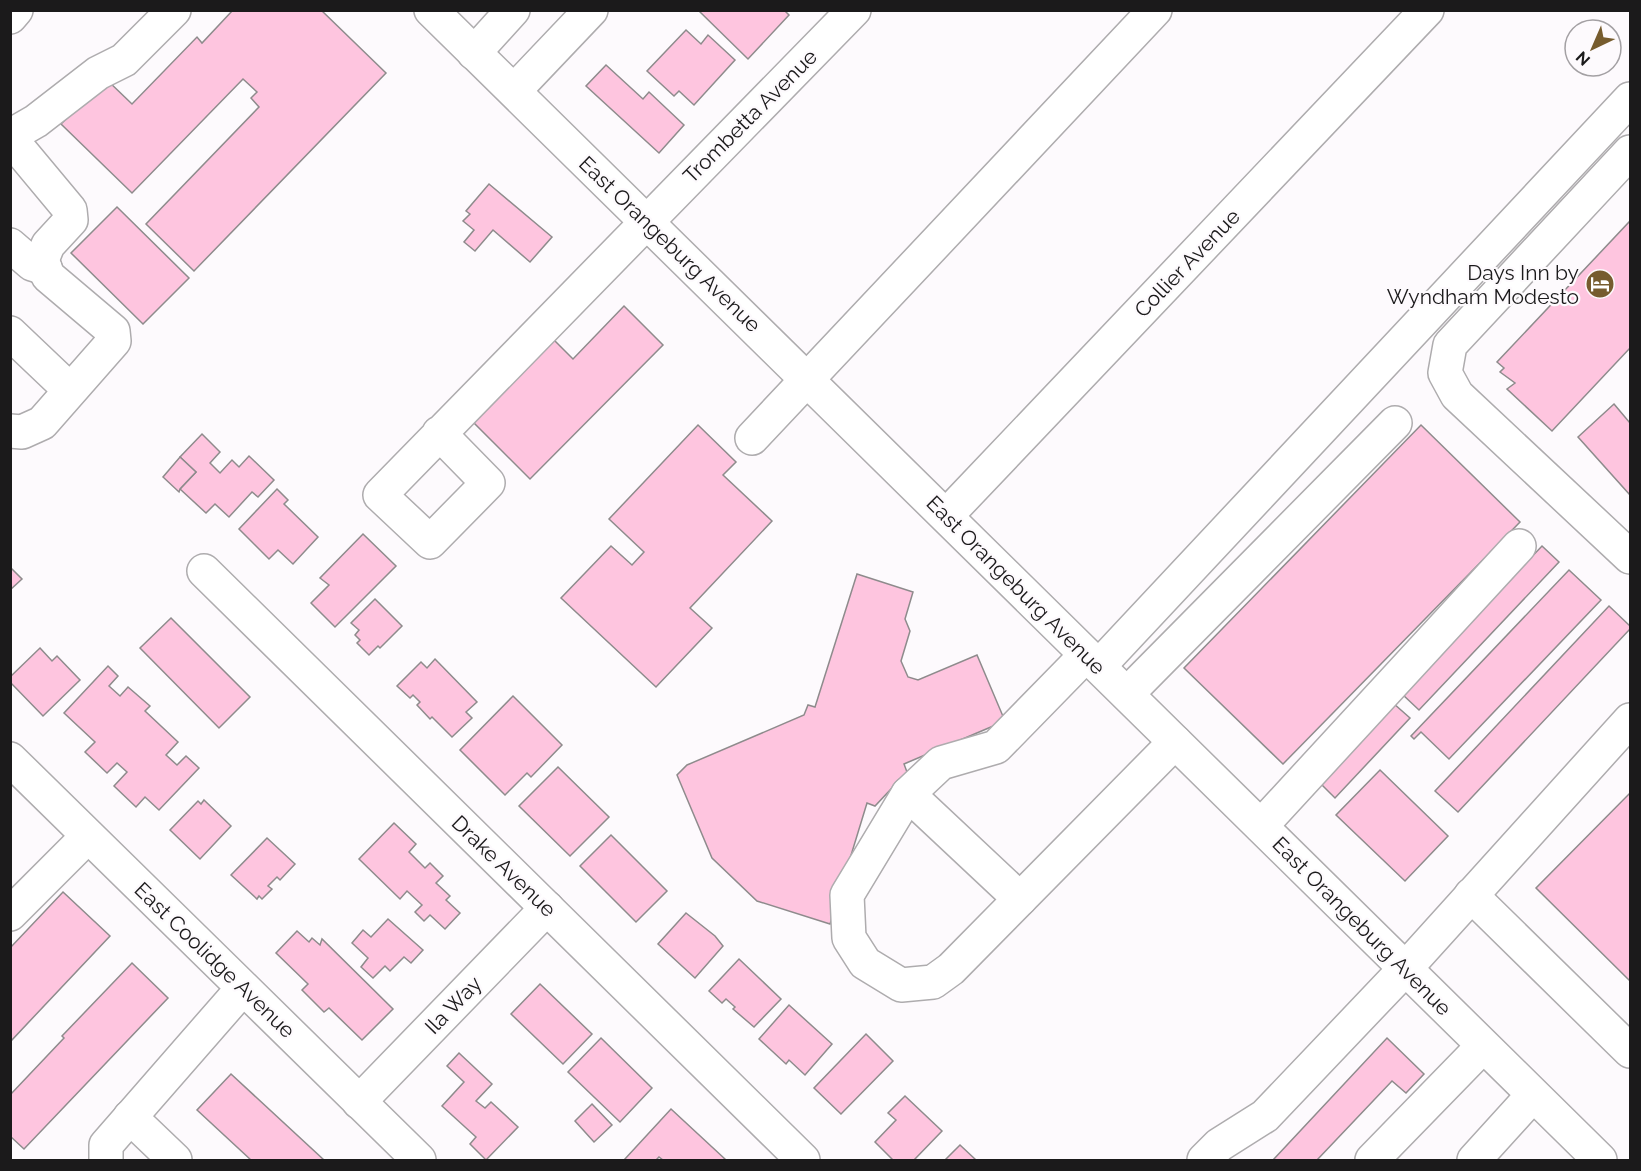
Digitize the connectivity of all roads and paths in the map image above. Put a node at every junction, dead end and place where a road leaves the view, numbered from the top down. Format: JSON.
{"nodes":[{"id":1,"x":16,"y":10,"type":"edge"},
{"id":2,"x":174,"y":10,"type":"edge"},
{"id":3,"x":431,"y":10,"type":"edge"},
{"id":4,"x":513,"y":10,"type":"edge"},
{"id":5,"x":591,"y":10,"type":"edge"},
{"id":6,"x":854,"y":10,"type":"edge"},
{"id":7,"x":1155,"y":10,"type":"edge"},
{"id":8,"x":1427,"y":10,"type":"edge"},
{"id":9,"x":10,"y":17,"type":"edge"},
{"id":10,"x":474,"y":53,"type":"junction"},
{"id":11,"x":514,"y":91,"type":"junction"},
{"id":12,"x":1630,"y":99,"type":"edge"},
{"id":13,"x":10,"y":137,"type":"edge"},
{"id":14,"x":1630,"y":153,"type":"edge"},
{"id":15,"x":647,"y":221,"type":"junction"},
{"id":16,"x":10,"y":245,"type":"edge"},
{"id":17,"x":45,"y":268,"type":"junction"},
{"id":18,"x":10,"y":333,"type":"edge"},
{"id":19,"x":807,"y":379,"type":"junction"},
{"id":20,"x":70,"y":390,"type":"junction"},
{"id":21,"x":1395,"y":423,"type":"dead end"},
{"id":22,"x":10,"y":431,"type":"edge"},
{"id":23,"x":440,"y":434,"type":"dead end"},
{"id":24,"x":752,"y":438,"type":"dead end"},
{"id":25,"x":946,"y":516,"type":"junction"},
{"id":26,"x":1518,"y":546,"type":"dead end"},
{"id":27,"x":1630,"y":557,"type":"edge"},
{"id":28,"x":204,"y":572,"type":"dead end"},
{"id":29,"x":1093,"y":660,"type":"junction"},
{"id":30,"x":1127,"y":694,"type":"junction"},
{"id":31,"x":1628,"y":729,"type":"edge"},
{"id":32,"x":1175,"y":742,"type":"junction"},
{"id":33,"x":10,"y":759,"type":"edge"},
{"id":34,"x":908,"y":794,"type":"junction"},
{"id":35,"x":1261,"y":826,"type":"junction"},
{"id":36,"x":88,"y":836,"type":"junction"},
{"id":37,"x":1471,"y":896,"type":"junction"},
{"id":38,"x":1020,"y":899,"type":"junction"},
{"id":39,"x":547,"y":908,"type":"junction"},
{"id":40,"x":10,"y":914,"type":"edge"},
{"id":41,"x":1405,"y":969,"type":"junction"},
{"id":42,"x":243,"y":988,"type":"junction"},
{"id":43,"x":1483,"y":1046,"type":"junction"},
{"id":44,"x":1630,"y":1051,"type":"edge"},
{"id":45,"x":1533,"y":1095,"type":"junction"},
{"id":46,"x":359,"y":1102,"type":"junction"},
{"id":47,"x":130,"y":1117,"type":"junction"},
{"id":48,"x":106,"y":1161,"type":"edge"},
{"id":49,"x":175,"y":1161,"type":"edge"},
{"id":50,"x":419,"y":1161,"type":"edge"},
{"id":51,"x":803,"y":1161,"type":"edge"},
{"id":52,"x":1204,"y":1161,"type":"edge"},
{"id":53,"x":1372,"y":1161,"type":"edge"},
{"id":54,"x":1474,"y":1161,"type":"edge"},
{"id":55,"x":1600,"y":1161,"type":"edge"}],
"edges":[{"from":1,"to":9,"type":"street"},
{"from":2,"to":13,"type":"street"},
{"from":3,"to":10,"type":"street","name":"East Orangeburg Avenue"},
{"from":4,"to":10,"type":"street"},
{"from":5,"to":11,"type":"street"},
{"from":6,"to":15,"type":"street","name":"Trombetta Avenue"},
{"from":7,"to":19,"type":"street"},
{"from":8,"to":25,"type":"street","name":"Collier Avenue"},
{"from":10,"to":11,"type":"street","name":"East Orangeburg Avenue"},
{"from":11,"to":15,"type":"street","name":"East Orangeburg Avenue"},
{"from":12,"to":29,"type":"street"},
{"from":13,"to":17,"type":"street"},
{"from":14,"to":27,"type":"street"},
{"from":15,"to":19,"type":"street","name":"East Orangeburg Avenue"},
{"from":15,"to":23,"type":"street","name":"Trombetta Avenue"},
{"from":16,"to":17,"type":"street"},
{"from":17,"to":20,"type":"street"},
{"from":18,"to":20,"type":"street"},
{"from":19,"to":24,"type":"street"},
{"from":19,"to":25,"type":"street","name":"East Orangeburg Avenue"},
{"from":20,"to":22,"type":"street"},
{"from":21,"to":30,"type":"street"},
{"from":25,"to":29,"type":"street","name":"East Orangeburg Avenue"},
{"from":26,"to":35,"type":"street"},
{"from":28,"to":39,"type":"street","name":"Drake Avenue"},
{"from":29,"to":30,"type":"street","name":"East Orangeburg Avenue"},
{"from":29,"to":34,"type":"street"},
{"from":30,"to":32,"type":"street","name":"East Orangeburg Avenue"},
{"from":31,"to":37,"type":"street"},
{"from":32,"to":35,"type":"street","name":"East Orangeburg Avenue"},
{"from":32,"to":38,"type":"street"},
{"from":33,"to":36,"type":"street","name":"East Coolidge Avenue"},
{"from":34,"to":38,"type":"street"},
{"from":34,"to":38,"type":"street"},
{"from":35,"to":41,"type":"street","name":"East Orangeburg Avenue"},
{"from":36,"to":40,"type":"street"},
{"from":36,"to":42,"type":"street","name":"East Coolidge Avenue"},
{"from":37,"to":41,"type":"street"},
{"from":37,"to":44,"type":"street"},
{"from":39,"to":46,"type":"street","name":"Ila Way"},
{"from":39,"to":51,"type":"street","name":"Drake Avenue"},
{"from":41,"to":43,"type":"street","name":"East Orangeburg Avenue"},
{"from":41,"to":52,"type":"street"},
{"from":42,"to":46,"type":"street","name":"East Coolidge Avenue"},
{"from":42,"to":47,"type":"street"},
{"from":43,"to":45,"type":"street","name":"East Orangeburg Avenue"},
{"from":43,"to":53,"type":"street"},
{"from":45,"to":54,"type":"street"},
{"from":45,"to":55,"type":"street","name":"East Orangeburg Avenue"},
{"from":46,"to":50,"type":"street","name":"East Coolidge Avenue"},
{"from":47,"to":48,"type":"street"},
{"from":47,"to":49,"type":"street"}]}
